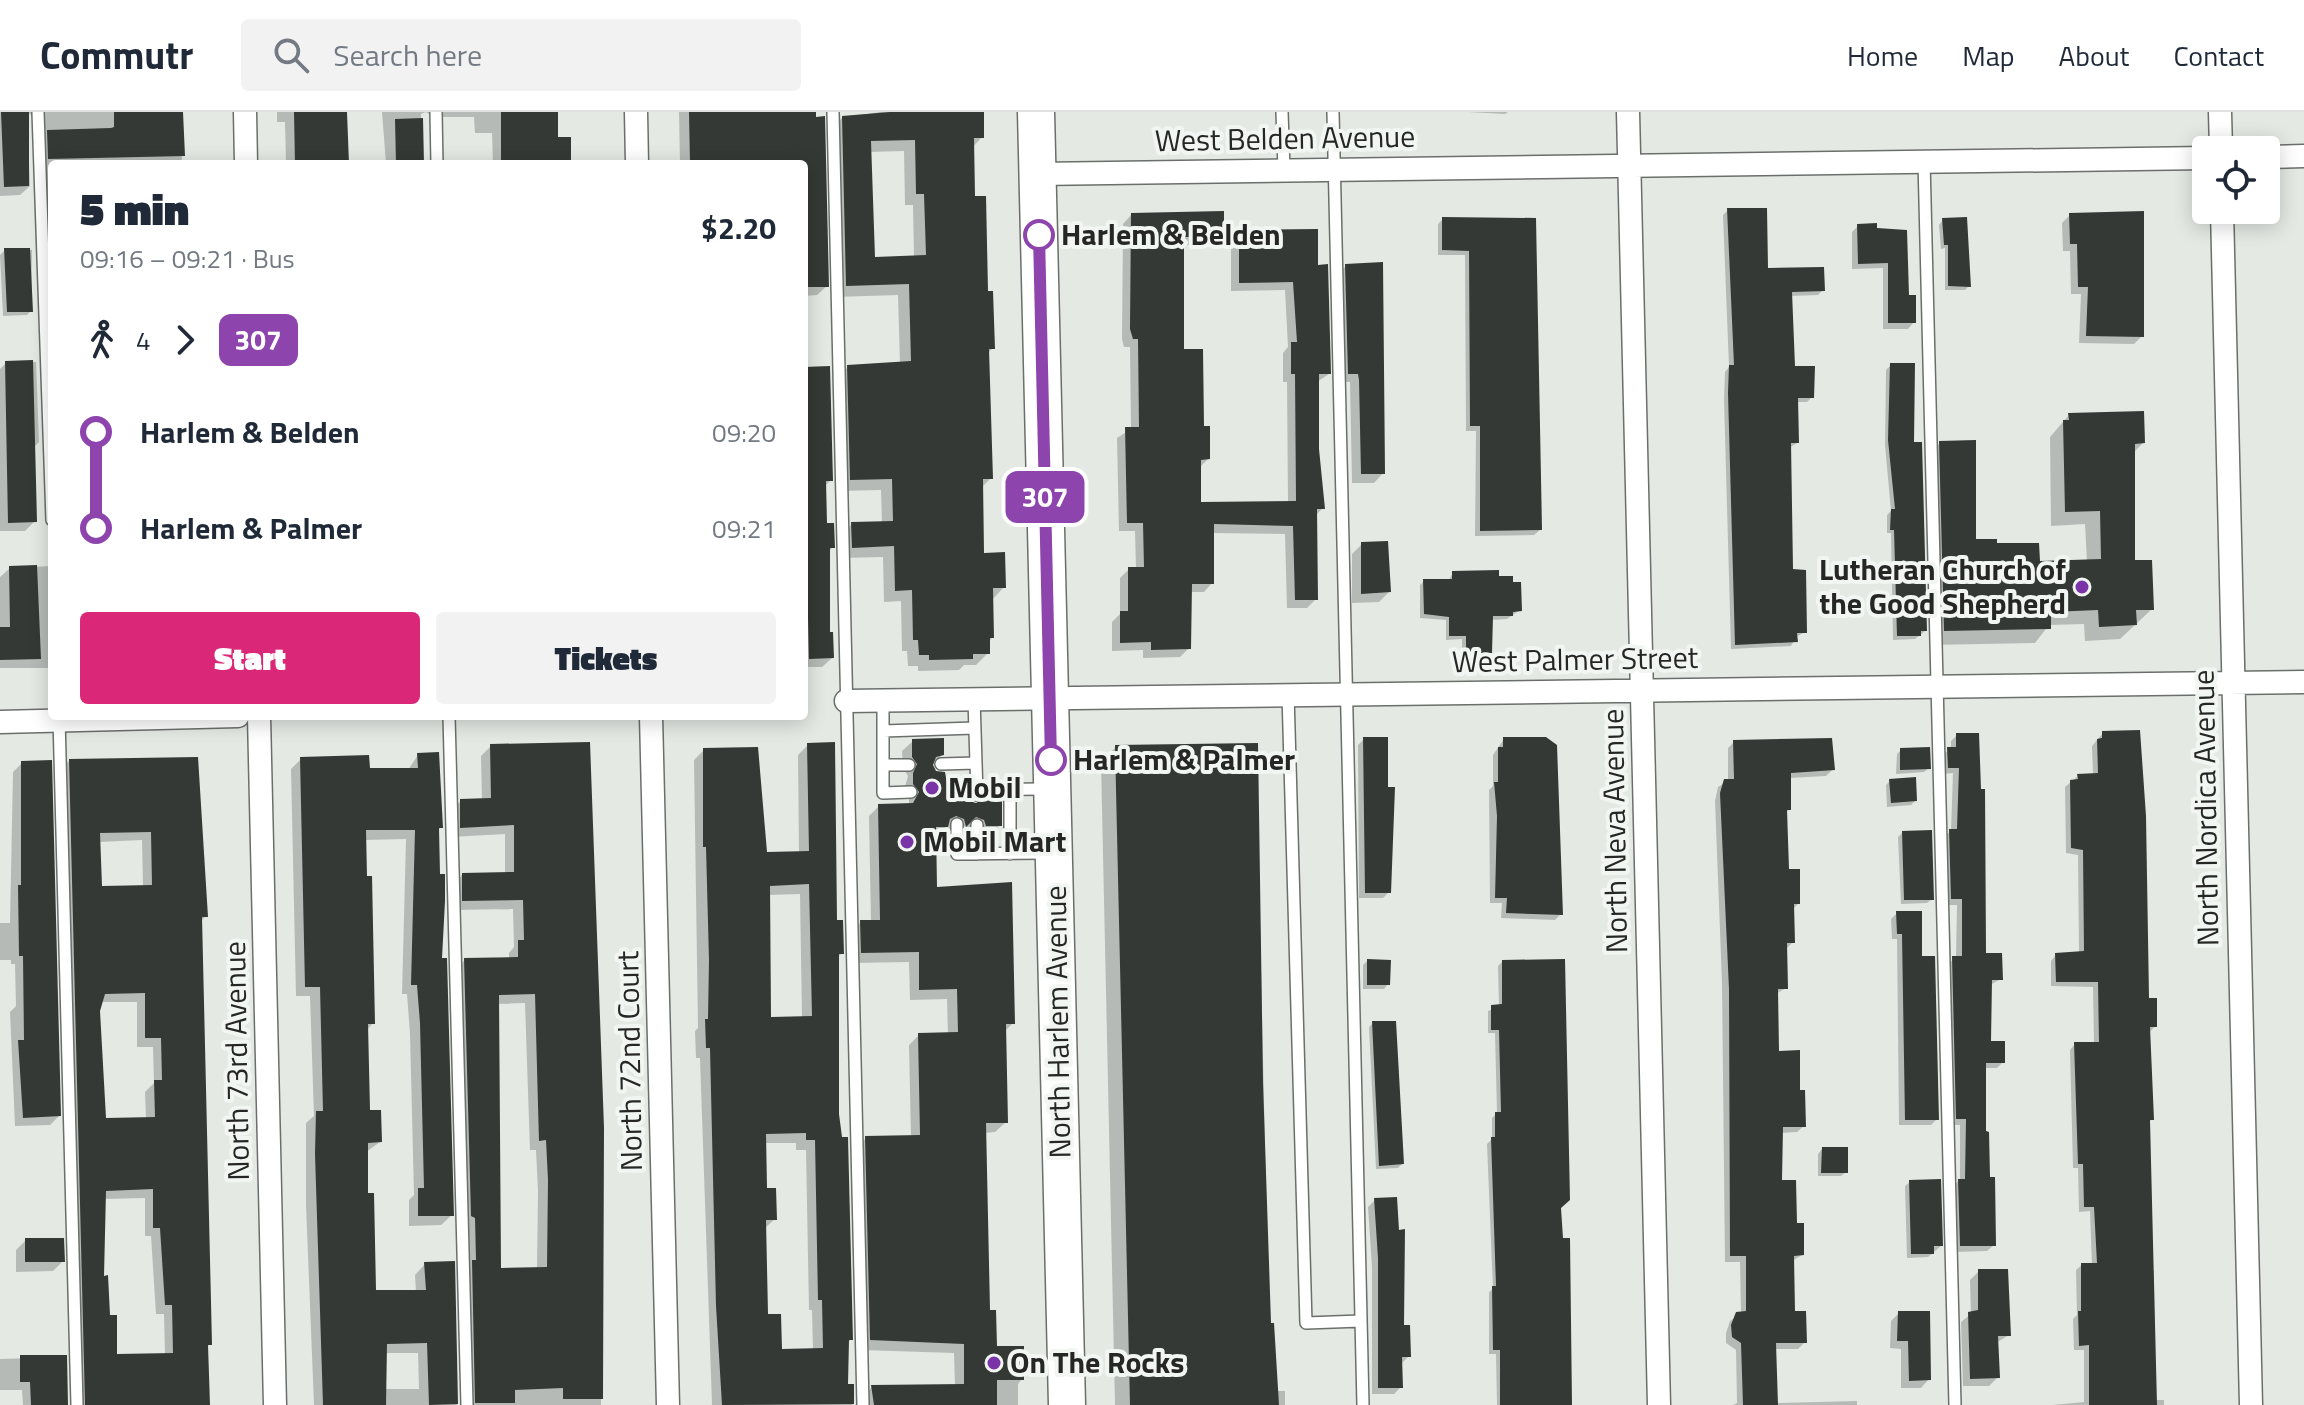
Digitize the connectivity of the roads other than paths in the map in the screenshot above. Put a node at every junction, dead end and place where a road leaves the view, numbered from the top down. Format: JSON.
{"nodes":[{"id":1,"x":38,"y":112,"type":"edge"},
{"id":2,"x":245,"y":112,"type":"edge"},
{"id":3,"x":436,"y":112,"type":"edge"},
{"id":4,"x":636,"y":112,"type":"edge"},
{"id":5,"x":833,"y":112,"type":"edge"},
{"id":6,"x":1036,"y":112,"type":"edge"},
{"id":7,"x":1282,"y":112,"type":"edge"},
{"id":8,"x":1333,"y":112,"type":"edge"},
{"id":9,"x":1628,"y":112,"type":"edge"},
{"id":10,"x":2220,"y":112,"type":"edge"},
{"id":11,"x":2221,"y":136,"type":"edge"},
{"id":12,"x":2304,"y":156,"type":"edge"},
{"id":13,"x":2280,"y":157,"type":"edge"},
{"id":14,"x":2192,"y":158,"type":"edge"},
{"id":15,"x":246,"y":160,"type":"edge"},
{"id":16,"x":437,"y":160,"type":"edge"},
{"id":17,"x":637,"y":160,"type":"edge"},
{"id":18,"x":1924,"y":161,"type":"junction"},
{"id":19,"x":1629,"y":163,"type":"junction"},
{"id":20,"x":1284,"y":169,"type":"junction"},
{"id":21,"x":1334,"y":169,"type":"junction"},
{"id":22,"x":1037,"y":174,"type":"junction"},
{"id":23,"x":2222,"y":224,"type":"edge"},
{"id":24,"x":48,"y":403,"type":"edge"},
{"id":25,"x":2304,"y":682,"type":"edge"},
{"id":26,"x":2233,"y":683,"type":"junction"},
{"id":27,"x":1937,"y":686,"type":"junction"},
{"id":28,"x":1642,"y":690,"type":"junction"},
{"id":29,"x":1288,"y":693,"type":"junction"},
{"id":30,"x":1346,"y":693,"type":"junction"},
{"id":31,"x":1050,"y":696,"type":"junction"},
{"id":32,"x":974,"y":698,"type":"junction"},
{"id":33,"x":883,"y":700,"type":"junction"},
{"id":34,"x":846,"y":701,"type":"junction"},
{"id":35,"x":48,"y":719,"type":"edge"},
{"id":36,"x":59,"y":720,"type":"edge"},
{"id":37,"x":259,"y":720,"type":"edge"},
{"id":38,"x":449,"y":720,"type":"edge"},
{"id":39,"x":651,"y":720,"type":"edge"},
{"id":40,"x":0,"y":722,"type":"edge"},
{"id":41,"x":975,"y":728,"type":"junction"},
{"id":42,"x":883,"y":731,"type":"junction"},
{"id":43,"x":976,"y":763,"type":"junction"},
{"id":44,"x":941,"y":764,"type":"dead end"},
{"id":45,"x":883,"y":765,"type":"junction"},
{"id":46,"x":909,"y":765,"type":"dead end"},
{"id":47,"x":1010,"y":789,"type":"junction"},
{"id":48,"x":1052,"y":789,"type":"junction"},
{"id":49,"x":911,"y":792,"type":"dead end"},
{"id":50,"x":955,"y":792,"type":"dead end"},
{"id":51,"x":977,"y":793,"type":"junction"},
{"id":52,"x":957,"y":824,"type":"dead end"},
{"id":53,"x":977,"y":825,"type":"dead end"},
{"id":54,"x":1054,"y":853,"type":"junction"},
{"id":55,"x":977,"y":854,"type":"junction"},
{"id":56,"x":1010,"y":854,"type":"junction"},
{"id":57,"x":1361,"y":1321,"type":"junction"},
{"id":58,"x":77,"y":1405,"type":"edge"},
{"id":59,"x":275,"y":1405,"type":"edge"},
{"id":60,"x":467,"y":1405,"type":"edge"},
{"id":61,"x":668,"y":1405,"type":"edge"},
{"id":62,"x":863,"y":1405,"type":"edge"},
{"id":63,"x":1067,"y":1405,"type":"edge"},
{"id":64,"x":1363,"y":1405,"type":"edge"},
{"id":65,"x":1659,"y":1405,"type":"edge"},
{"id":66,"x":1955,"y":1405,"type":"edge"},
{"id":67,"x":2251,"y":1405,"type":"edge"}],
"edges":[{"from":1,"to":24,"type":"lane"},
{"from":2,"to":15,"type":"street"},
{"from":3,"to":16,"type":"lane"},
{"from":4,"to":17,"type":"street"},
{"from":5,"to":34,"type":"lane"},
{"from":6,"to":22,"type":"main road","name":"North Harlem Avenue"},
{"from":7,"to":20,"type":"lane"},
{"from":8,"to":21,"type":"lane"},
{"from":9,"to":19,"type":"street","name":"North Neva Avenue"},
{"from":10,"to":11,"type":"street"},
{"from":12,"to":13,"type":"street"},
{"from":14,"to":18,"type":"street","name":"West Belden Avenue"},
{"from":18,"to":19,"type":"street","name":"West Belden Avenue"},
{"from":18,"to":27,"type":"lane"},
{"from":19,"to":21,"type":"street","name":"West Belden Avenue"},
{"from":19,"to":28,"type":"street","name":"North Neva Avenue"},
{"from":20,"to":21,"type":"street","name":"West Belden Avenue"},
{"from":20,"to":22,"type":"street","name":"West Belden Avenue"},
{"from":21,"to":30,"type":"lane"},
{"from":22,"to":31,"type":"main road","name":"North Harlem Avenue"},
{"from":23,"to":26,"type":"street","name":"North Nordica Avenue"},
{"from":25,"to":26,"type":"street","name":"West Palmer Street"},
{"from":26,"to":27,"type":"street","name":"West Palmer Street"},
{"from":26,"to":67,"type":"street","name":"North Nordica Avenue"},
{"from":27,"to":28,"type":"street","name":"West Palmer Street"},
{"from":27,"to":66,"type":"lane"},
{"from":28,"to":30,"type":"street","name":"West Palmer Street"},
{"from":28,"to":65,"type":"street","name":"North Neva Avenue"},
{"from":29,"to":30,"type":"street","name":"West Palmer Street"},
{"from":29,"to":31,"type":"street","name":"West Palmer Street"},
{"from":29,"to":57,"type":"lane"},
{"from":30,"to":57,"type":"lane"},
{"from":31,"to":32,"type":"street","name":"West Palmer Street"},
{"from":31,"to":48,"type":"main road","name":"North Harlem Avenue"},
{"from":32,"to":33,"type":"street","name":"West Palmer Street"},
{"from":32,"to":41,"type":"lane"},
{"from":33,"to":34,"type":"street","name":"West Palmer Street"},
{"from":33,"to":42,"type":"lane"},
{"from":34,"to":62,"type":"lane"},
{"from":35,"to":40,"type":"street"},
{"from":36,"to":58,"type":"lane"},
{"from":37,"to":59,"type":"street","name":"North 73rd Avenue"},
{"from":38,"to":60,"type":"lane"},
{"from":39,"to":61,"type":"street","name":"North 72nd Court"},
{"from":41,"to":42,"type":"lane"},
{"from":41,"to":43,"type":"lane"},
{"from":42,"to":45,"type":"lane"},
{"from":43,"to":44,"type":"lane"},
{"from":43,"to":51,"type":"lane"},
{"from":45,"to":46,"type":"lane"},
{"from":45,"to":49,"type":"lane"},
{"from":47,"to":48,"type":"lane"},
{"from":47,"to":51,"type":"lane"},
{"from":47,"to":56,"type":"lane"},
{"from":48,"to":54,"type":"main road","name":"North Harlem Avenue"},
{"from":50,"to":51,"type":"lane"},
{"from":52,"to":55,"type":"lane"},
{"from":53,"to":55,"type":"lane"},
{"from":54,"to":56,"type":"lane"},
{"from":54,"to":63,"type":"main road","name":"North Harlem Avenue"},
{"from":55,"to":56,"type":"lane"},
{"from":57,"to":64,"type":"lane"}]}
